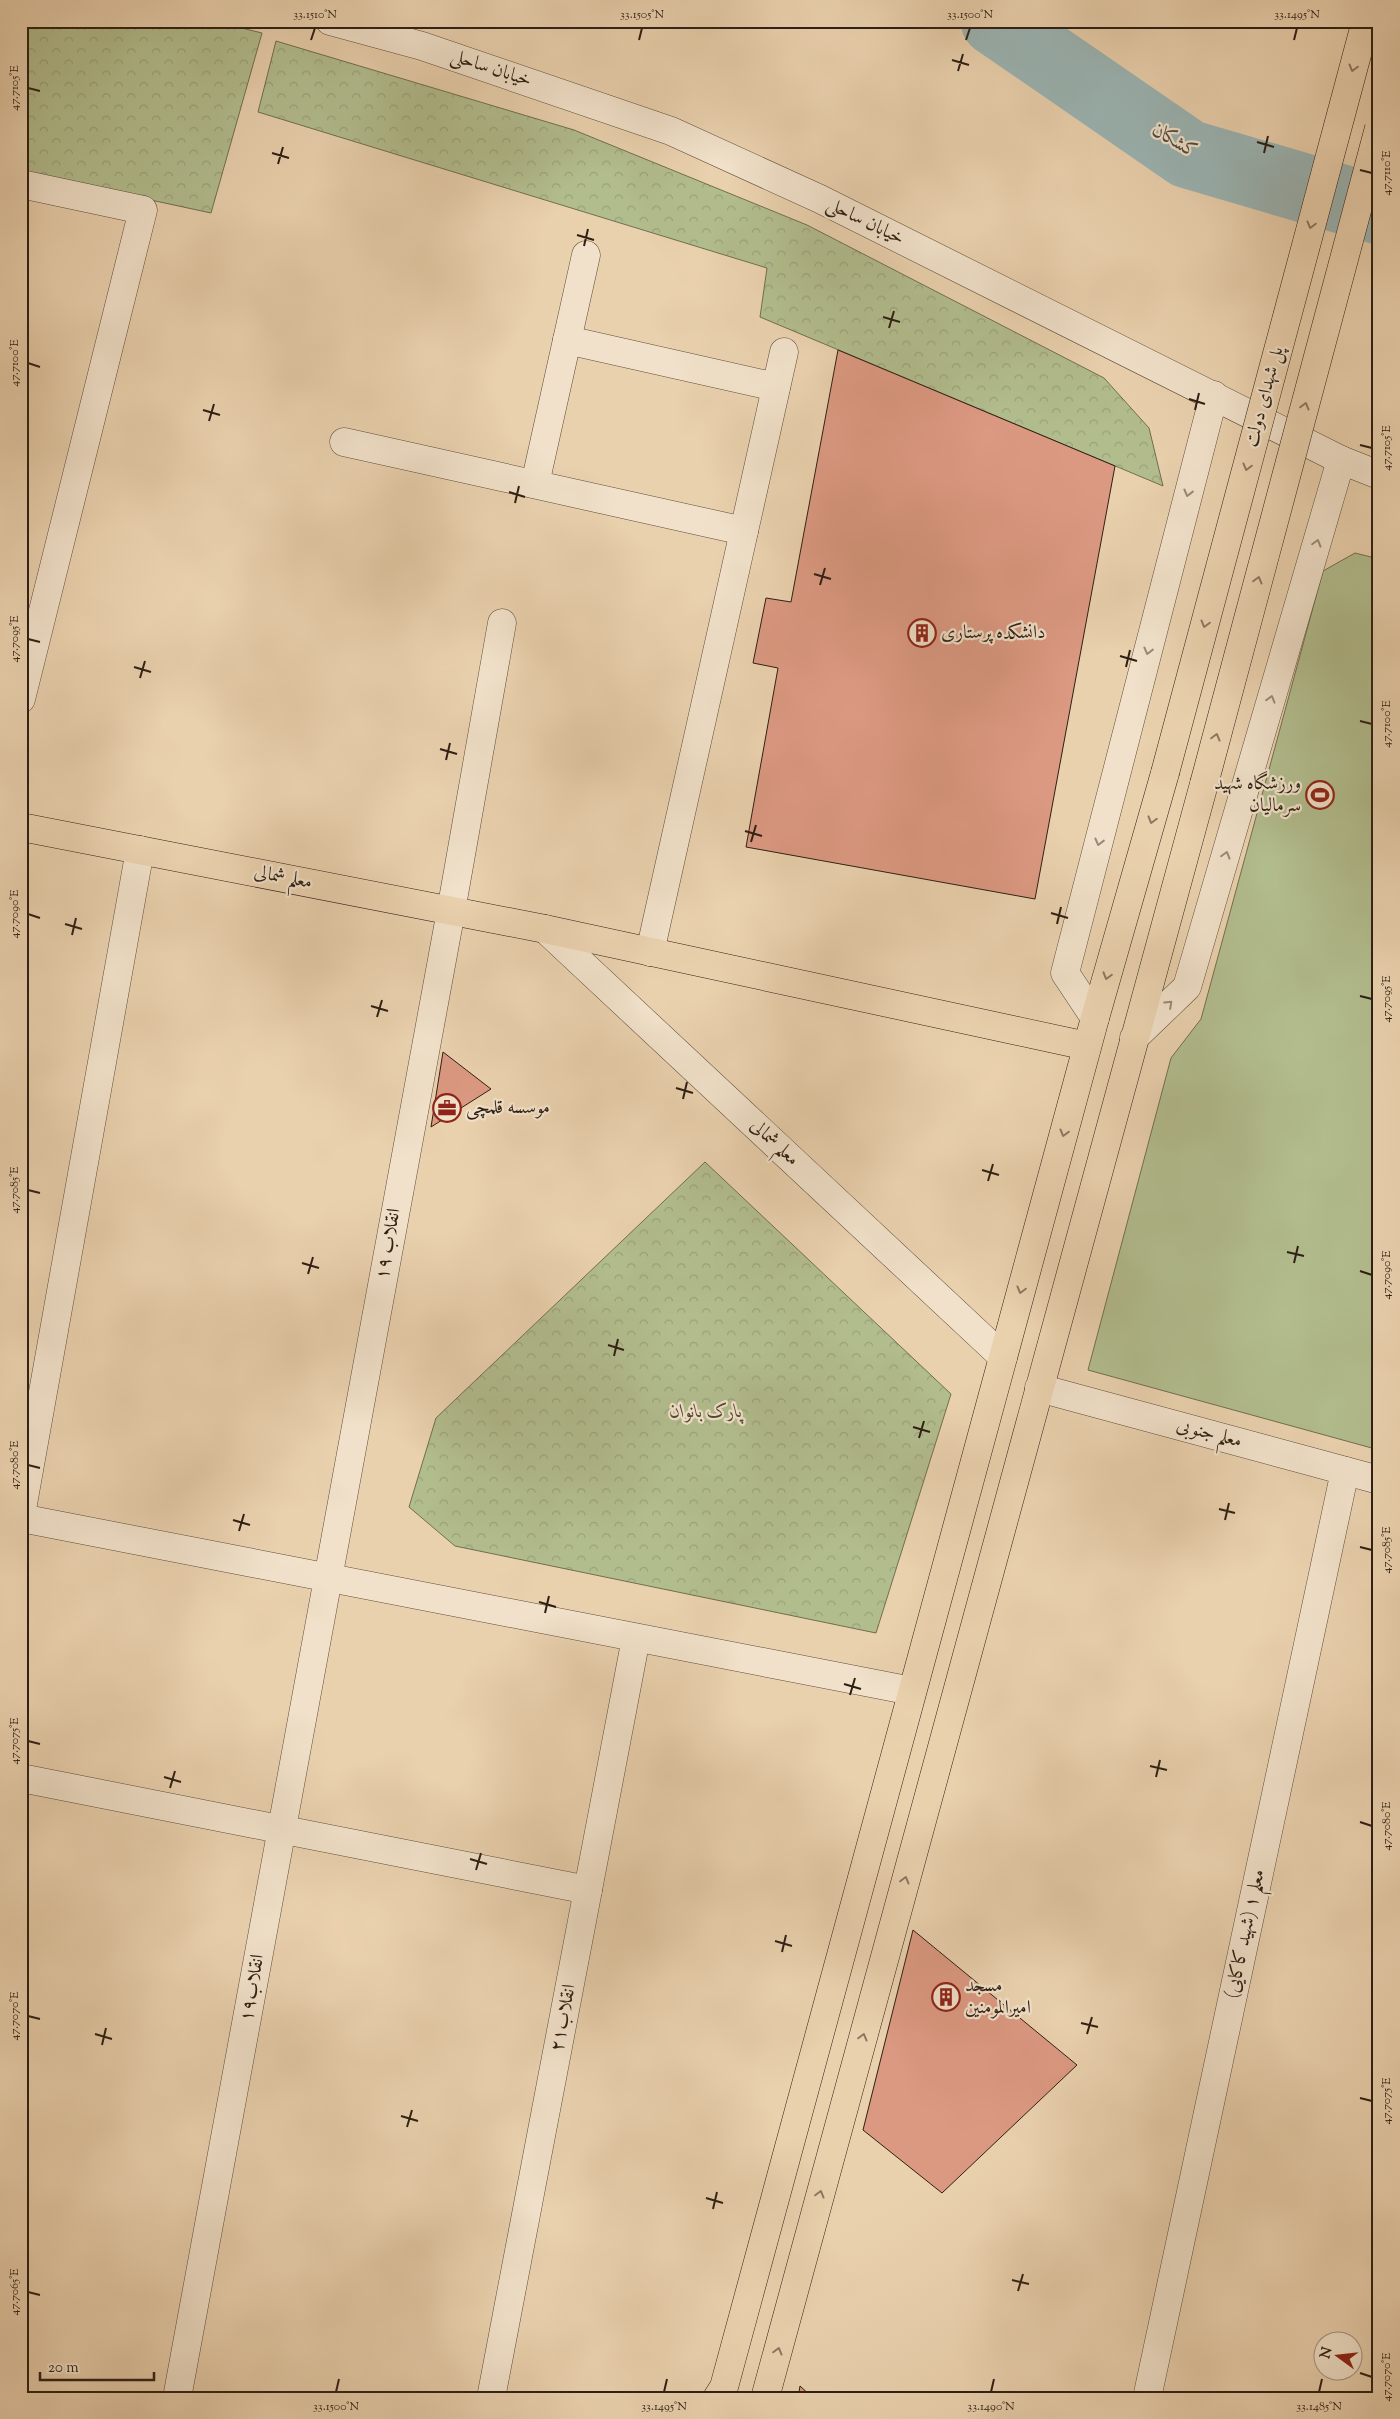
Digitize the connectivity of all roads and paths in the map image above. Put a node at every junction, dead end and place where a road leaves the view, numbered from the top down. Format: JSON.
{"nodes":[{"id":1,"x":330,"y":21,"type":"edge"},
{"id":2,"x":1366,"y":21,"type":"edge"},
{"id":3,"x":1379,"y":128,"type":"edge"},
{"id":4,"x":21,"y":184,"type":"edge"},
{"id":5,"x":586,"y":255,"type":"dead end"},
{"id":6,"x":567,"y":340,"type":"junction"},
{"id":7,"x":784,"y":352,"type":"dead end"},
{"id":8,"x":776,"y":387,"type":"junction"},
{"id":9,"x":1214,"y":395,"type":"junction"},
{"id":10,"x":344,"y":442,"type":"dead end"},
{"id":11,"x":1341,"y":460,"type":"junction"},
{"id":12,"x":1379,"y":475,"type":"edge"},
{"id":13,"x":535,"y":484,"type":"junction"},
{"id":14,"x":744,"y":531,"type":"junction"},
{"id":15,"x":502,"y":623,"type":"dead end"},
{"id":16,"x":21,"y":699,"type":"edge"},
{"id":17,"x":21,"y":827,"type":"edge"},
{"id":18,"x":140,"y":850,"type":"junction"},
{"id":19,"x":451,"y":911,"type":"junction"},
{"id":20,"x":545,"y":930,"type":"junction"},
{"id":21,"x":650,"y":952,"type":"junction"},
{"id":22,"x":1095,"y":1018,"type":"junction"},
{"id":23,"x":1134,"y":1038,"type":"junction"},
{"id":24,"x":1087,"y":1046,"type":"junction"},
{"id":25,"x":1003,"y":1357,"type":"junction"},
{"id":26,"x":1039,"y":1388,"type":"junction"},
{"id":27,"x":1345,"y":1471,"type":"junction"},
{"id":28,"x":1379,"y":1480,"type":"edge"},
{"id":29,"x":21,"y":1517,"type":"edge"},
{"id":30,"x":328,"y":1578,"type":"junction"},
{"id":31,"x":636,"y":1638,"type":"junction"},
{"id":32,"x":912,"y":1691,"type":"junction"},
{"id":33,"x":21,"y":1778,"type":"edge"},
{"id":34,"x":282,"y":1830,"type":"junction"},
{"id":35,"x":588,"y":1890,"type":"junction"},
{"id":36,"x":177,"y":2398,"type":"edge"},
{"id":37,"x":492,"y":2398,"type":"edge"},
{"id":38,"x":717,"y":2398,"type":"edge"},
{"id":39,"x":765,"y":2398,"type":"edge"},
{"id":40,"x":1147,"y":2398,"type":"edge"}],
"edges":[{"from":1,"to":9,"type":"street","name":"خیابان ساحلی"},
{"from":2,"to":22,"type":"main road","name":"پل شهدای دولت","one_way":true,"bridge":true},
{"from":23,"to":3,"type":"main road","one_way":true,"bridge":true},
{"from":4,"to":16,"type":"street"},
{"from":5,"to":6,"type":"street"},
{"from":6,"to":8,"type":"street"},
{"from":6,"to":13,"type":"street"},
{"from":7,"to":8,"type":"street"},
{"from":8,"to":14,"type":"street"},
{"from":9,"to":11,"type":"street","name":"خیابان ساحلی"},
{"from":9,"to":22,"type":"street","one_way":true},
{"from":10,"to":13,"type":"street"},
{"from":11,"to":12,"type":"street","name":"خیابان ساحلی"},
{"from":23,"to":11,"type":"street","one_way":true},
{"from":13,"to":14,"type":"street"},
{"from":14,"to":21,"type":"street"},
{"from":15,"to":19,"type":"street","name":"انقلاب ۱۹"},
{"from":17,"to":18,"type":"main road","name":"معلم شمالی"},
{"from":18,"to":19,"type":"main road","name":"معلم شمالی"},
{"from":18,"to":29,"type":"street"},
{"from":19,"to":20,"type":"main road","name":"معلم شمالی"},
{"from":19,"to":30,"type":"street","name":"انقلاب ۱۹"},
{"from":20,"to":21,"type":"main road","name":"معلم شمالی"},
{"from":20,"to":25,"type":"street","name":"معلم شمالی"},
{"from":21,"to":24,"type":"main road","name":"معلم شمالی"},
{"from":22,"to":24,"type":"main road","name":"پل شهدای دولت"},
{"from":23,"to":26,"type":"main road"},
{"from":24,"to":25,"type":"main road","name":"پل شهدای دولت","one_way":true},
{"from":25,"to":32,"type":"main road","name":"پل شهدای دولت"},
{"from":26,"to":27,"type":"street","name":"معلم جنوبی"},
{"from":39,"to":26,"type":"main road","one_way":true},
{"from":27,"to":28,"type":"street","name":"معلم جنوبی"},
{"from":27,"to":40,"type":"street","name":"معلم ۱ (شهید کاکایی)"},
{"from":29,"to":30,"type":"street"},
{"from":30,"to":31,"type":"street"},
{"from":30,"to":34,"type":"street","name":"انقلاب۱۹"},
{"from":31,"to":32,"type":"street"},
{"from":31,"to":35,"type":"street","name":"انقلاب۲۱"},
{"from":32,"to":38,"type":"main road","name":"پل شهدای دولت"},
{"from":33,"to":34,"type":"street"},
{"from":34,"to":35,"type":"street"},
{"from":34,"to":36,"type":"street","name":"انقلاب۱۹"},
{"from":35,"to":37,"type":"street","name":"انقلاب۲۱"}]}
